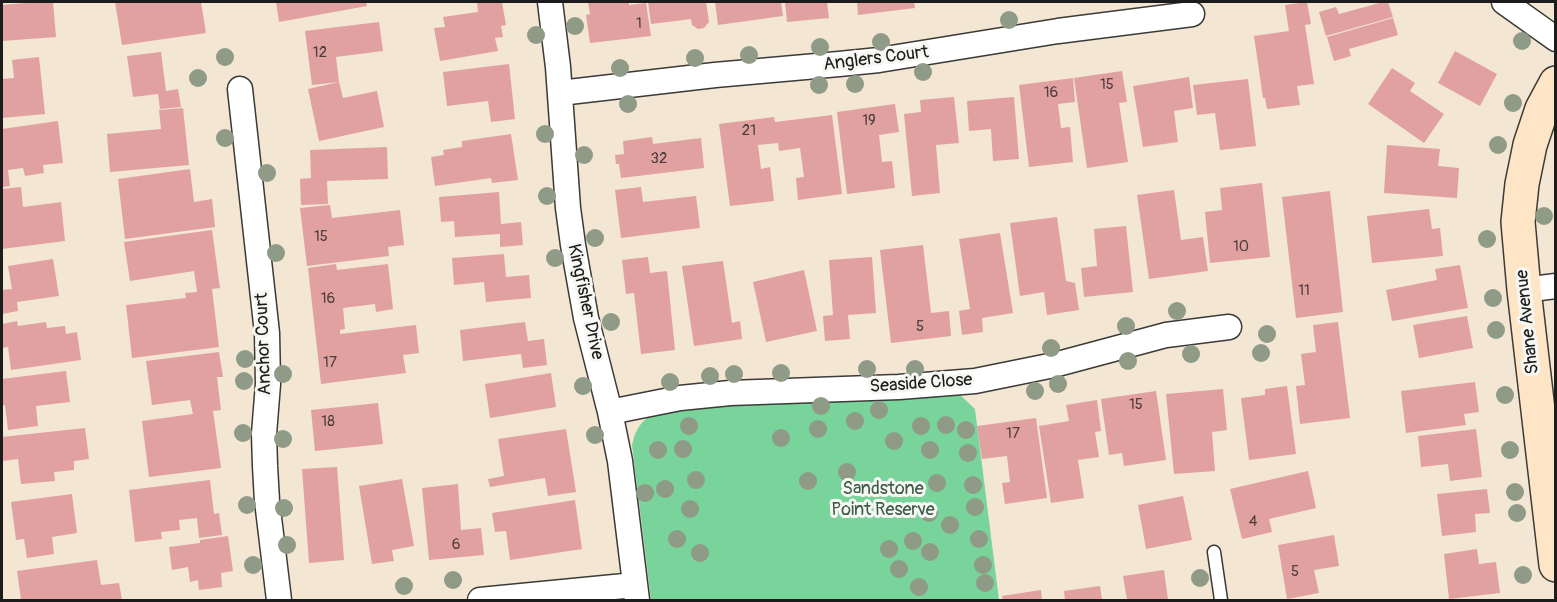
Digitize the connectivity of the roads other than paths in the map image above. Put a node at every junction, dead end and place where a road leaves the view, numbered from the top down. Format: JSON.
{"nodes":[{"id":1,"x":550,"y":2,"type":"edge"},
{"id":2,"x":1504,"y":2,"type":"edge"},
{"id":3,"x":1192,"y":14,"type":"dead end"},
{"id":4,"x":1556,"y":39,"type":"edge"},
{"id":5,"x":1556,"y":83,"type":"edge"},
{"id":6,"x":240,"y":89,"type":"dead end"},
{"id":7,"x":560,"y":93,"type":"junction"},
{"id":8,"x":1540,"y":288,"type":"edge"},
{"id":9,"x":1229,"y":327,"type":"dead end"},
{"id":10,"x":610,"y":412,"type":"junction"},
{"id":11,"x":1214,"y":552,"type":"dead end"},
{"id":12,"x":1556,"y":565,"type":"edge"},
{"id":13,"x":636,"y":592,"type":"edge"},
{"id":14,"x":279,"y":600,"type":"edge"},
{"id":15,"x":480,"y":600,"type":"edge"},
{"id":16,"x":1221,"y":600,"type":"edge"}],
"edges":[{"from":1,"to":7,"type":"street","name":"Kingfisher Drive"},
{"from":2,"to":4,"type":"street"},
{"from":3,"to":7,"type":"street","name":"Anglers Court"},
{"from":5,"to":8,"type":"street","name":"Shane Avenue"},
{"from":6,"to":14,"type":"street","name":"Anchor Court"},
{"from":7,"to":10,"type":"street","name":"Kingfisher Drive"},
{"from":8,"to":12,"type":"street","name":"Shane Avenue"},
{"from":9,"to":10,"type":"street","name":"Seaside Close"},
{"from":10,"to":13,"type":"street","name":"Kingfisher Drive"},
{"from":11,"to":16,"type":"lane"},
{"from":13,"to":15,"type":"street"}]}
